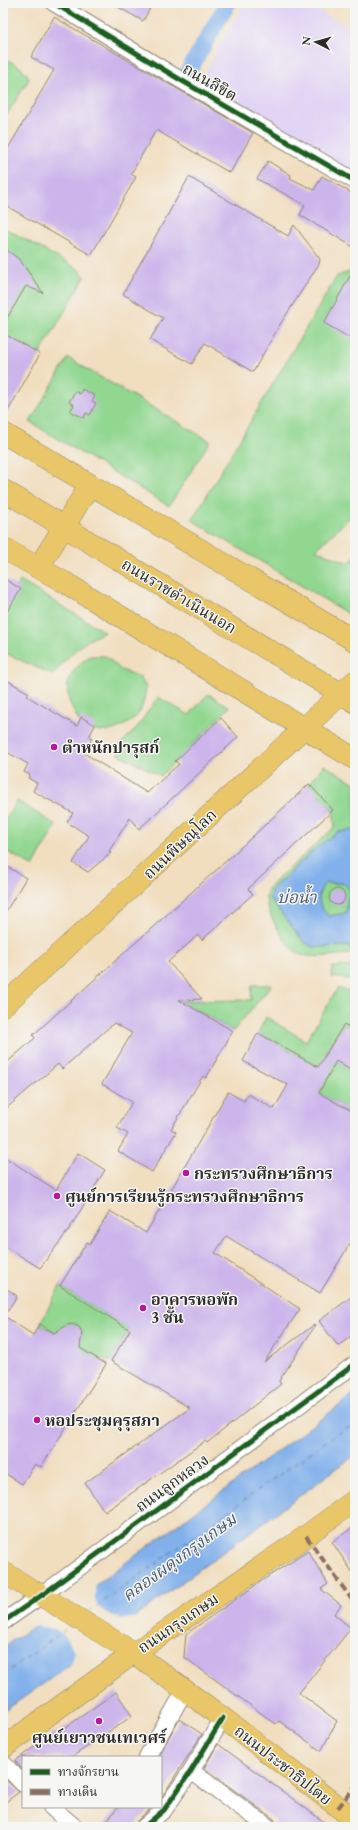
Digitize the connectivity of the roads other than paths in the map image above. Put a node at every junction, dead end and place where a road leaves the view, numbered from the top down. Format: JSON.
{"nodes":[{"id":1,"x":54,"y":3,"type":"edge"},
{"id":2,"x":355,"y":181,"type":"edge"},
{"id":3,"x":3,"y":433,"type":"edge"},
{"id":4,"x":90,"y":485,"type":"junction"},
{"id":5,"x":3,"y":490,"type":"edge"},
{"id":6,"x":64,"y":527,"type":"junction"},
{"id":7,"x":3,"y":548,"type":"edge"},
{"id":8,"x":38,"y":568,"type":"junction"},
{"id":9,"x":355,"y":641,"type":"edge"},
{"id":10,"x":350,"y":692,"type":"edge"},
{"id":11,"x":305,"y":728,"type":"junction"},
{"id":12,"x":355,"y":759,"type":"edge"},
{"id":13,"x":3,"y":1006,"type":"edge"},
{"id":14,"x":355,"y":1364,"type":"edge"},
{"id":15,"x":355,"y":1500,"type":"edge"},
{"id":16,"x":3,"y":1572,"type":"edge"},
{"id":17,"x":50,"y":1600,"type":"junction"},
{"id":18,"x":3,"y":1622,"type":"edge"},
{"id":19,"x":127,"y":1648,"type":"junction"},
{"id":20,"x":185,"y":1690,"type":"junction"},
{"id":21,"x":223,"y":1718,"type":"junction"},
{"id":22,"x":3,"y":1748,"type":"edge"},
{"id":23,"x":148,"y":1756,"type":"edge"},
{"id":24,"x":3,"y":1764,"type":"edge"},
{"id":25,"x":191,"y":1770,"type":"junction"},
{"id":26,"x":22,"y":1783,"type":"edge"},
{"id":27,"x":51,"y":1808,"type":"edge"},
{"id":28,"x":355,"y":1820,"type":"edge"},
{"id":29,"x":75,"y":1827,"type":"edge"},
{"id":30,"x":144,"y":1827,"type":"edge"},
{"id":31,"x":268,"y":1827,"type":"edge"}],
"edges":[{"from":1,"to":2,"type":"street","name":"ถนนลิขิต"},
{"from":3,"to":4,"type":"main road"},
{"from":4,"to":6,"type":"main road"},
{"from":4,"to":9,"type":"main road"},
{"from":5,"to":6,"type":"main road","name":"ถนนราชดำเนินนอก"},
{"from":6,"to":8,"type":"main road"},
{"from":6,"to":10,"type":"main road","name":"ถนนราชดำเนินนอก"},
{"from":7,"to":8,"type":"main road"},
{"from":8,"to":11,"type":"main road"},
{"from":10,"to":11,"type":"main road","name":"ถนนพิษณุโลก"},
{"from":11,"to":12,"type":"main road"},
{"from":11,"to":13,"type":"main road","name":"ถนนพิษณุโลก"},
{"from":14,"to":17,"type":"street","name":"ถนนลูกหลวง"},
{"from":15,"to":19,"type":"main road","name":"ถนนกรุงเกษม"},
{"from":16,"to":17,"type":"main road","name":"ถนนประชาธิปไตย"},
{"from":17,"to":18,"type":"street","name":"ถนนลูกหลวง"},
{"from":17,"to":19,"type":"main road","name":"ถนนประชาธิปไตย"},
{"from":19,"to":20,"type":"main road","name":"ถนนประชาธิปไตย"},
{"from":19,"to":22,"type":"main road","name":"ถนนกรุงเกษม"},
{"from":20,"to":21,"type":"main road","name":"ถนนประชาธิปไตย"},
{"from":20,"to":23,"type":"street"},
{"from":21,"to":25,"type":"street"},
{"from":21,"to":28,"type":"main road","name":"ถนนประชาธิปไตย"},
{"from":24,"to":26,"type":"street"},
{"from":25,"to":30,"type":"street"},
{"from":25,"to":31,"type":"street"},
{"from":27,"to":29,"type":"street"}]}
